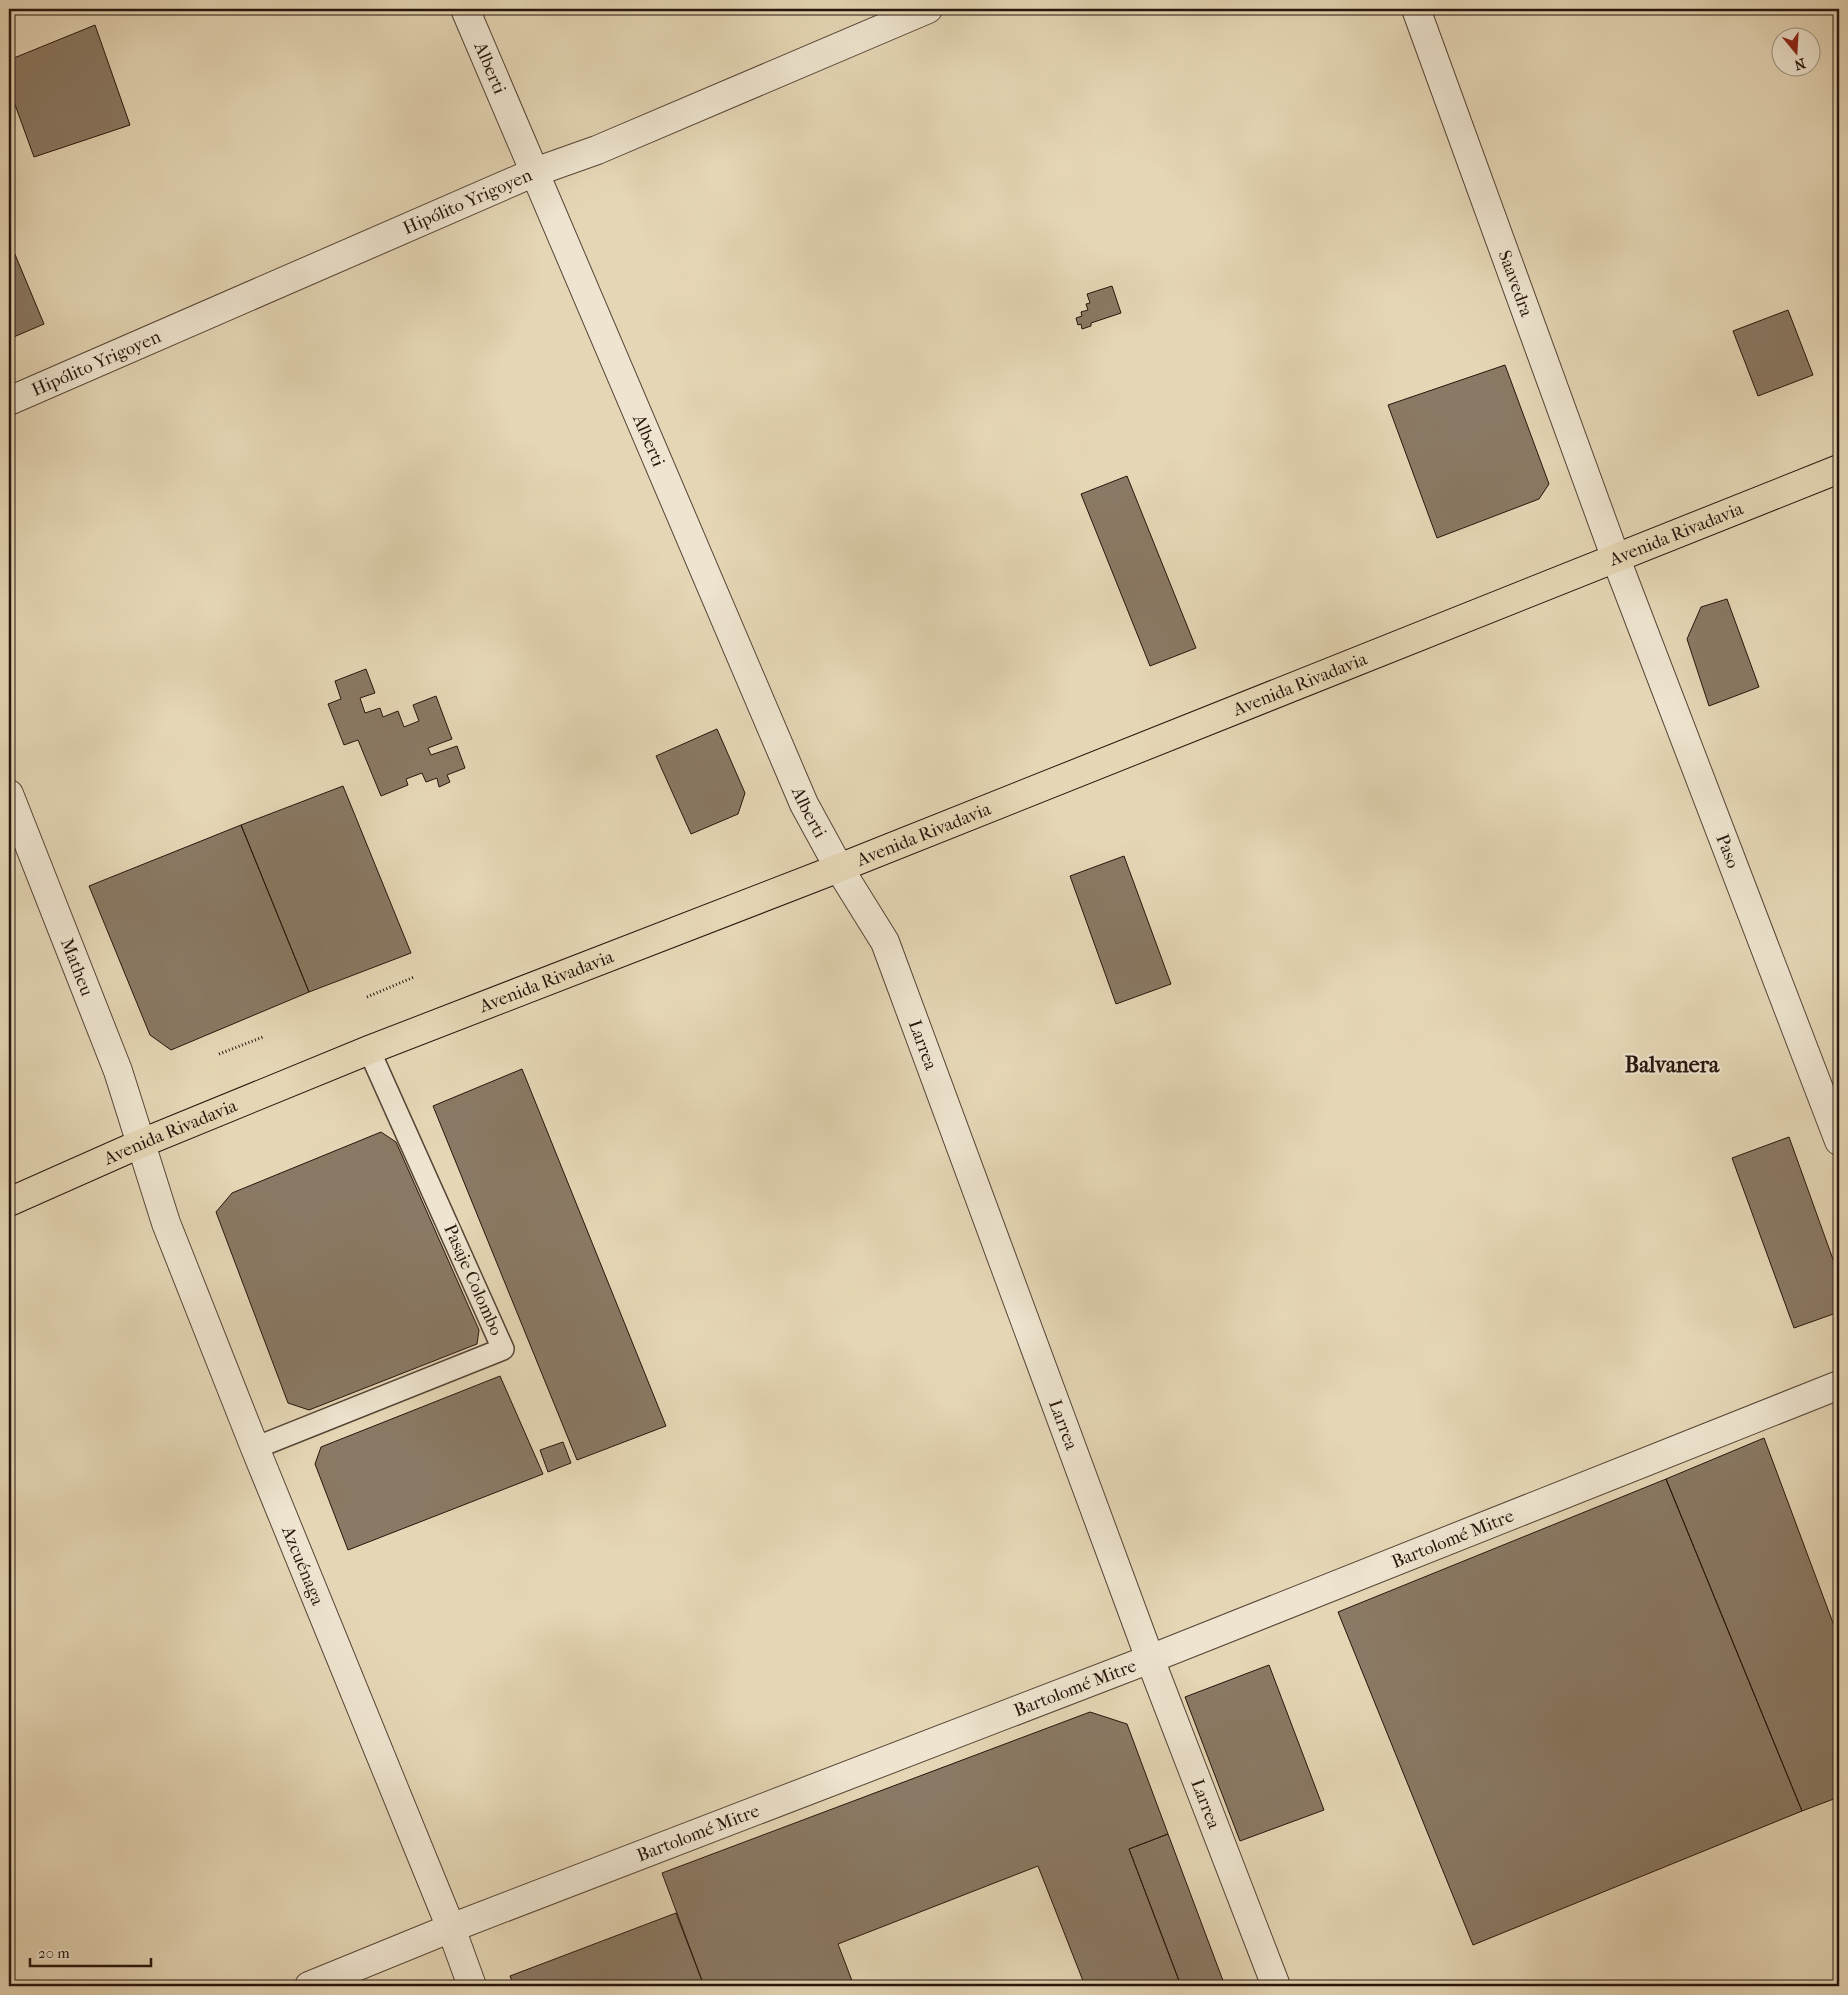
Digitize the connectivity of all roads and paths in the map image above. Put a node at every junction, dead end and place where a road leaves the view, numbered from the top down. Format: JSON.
{"nodes":[{"id":1,"x":466,"y":9,"type":"edge"},
{"id":2,"x":928,"y":9,"type":"edge"},
{"id":3,"x":1416,"y":9,"type":"edge"},
{"id":4,"x":534,"y":172,"type":"junction"},
{"id":5,"x":9,"y":401,"type":"edge"},
{"id":6,"x":1839,"y":469,"type":"edge"},
{"id":7,"x":1616,"y":559,"type":"junction"},
{"id":8,"x":9,"y":794,"type":"edge"},
{"id":9,"x":839,"y":868,"type":"junction"},
{"id":10,"x":414,"y":977,"type":"dead end"},
{"id":11,"x":367,"y":997,"type":"dead end"},
{"id":12,"x":263,"y":1037,"type":"dead end"},
{"id":13,"x":369,"y":1050,"type":"junction"},
{"id":14,"x":219,"y":1054,"type":"dead end"},
{"id":15,"x":1839,"y":1141,"type":"edge"},
{"id":16,"x":142,"y":1143,"type":"junction"},
{"id":17,"x":9,"y":1202,"type":"edge"},
{"id":18,"x":1839,"y":1385,"type":"edge"},
{"id":19,"x":255,"y":1448,"type":"junction"},
{"id":20,"x":1150,"y":1659,"type":"junction"},
{"id":21,"x":451,"y":1928,"type":"junction"},
{"id":22,"x":309,"y":1986,"type":"edge"},
{"id":23,"x":472,"y":1986,"type":"edge"},
{"id":24,"x":1276,"y":1986,"type":"edge"}],
"edges":[{"from":1,"to":4,"type":"street","name":"Alberti"},
{"from":2,"to":4,"type":"street","name":"Hipólito Yrigoyen"},
{"from":3,"to":7,"type":"street","name":"Saavedra"},
{"from":4,"to":5,"type":"street","name":"Hipólito Yrigoyen"},
{"from":4,"to":9,"type":"street","name":"Alberti"},
{"from":6,"to":7,"type":"main road","name":"Avenida Rivadavia"},
{"from":7,"to":9,"type":"main road","name":"Avenida Rivadavia"},
{"from":7,"to":15,"type":"street","name":"Paso"},
{"from":8,"to":16,"type":"street","name":"Matheu"},
{"from":9,"to":13,"type":"main road","name":"Avenida Rivadavia"},
{"from":9,"to":20,"type":"street","name":"Larrea"},
{"from":10,"to":11,"type":"path"},
{"from":12,"to":14,"type":"path"},
{"from":13,"to":16,"type":"main road","name":"Avenida Rivadavia"},
{"from":13,"to":19,"type":"lane","name":"Pasaje Colombo"},
{"from":16,"to":17,"type":"main road","name":"Avenida Rivadavia"},
{"from":16,"to":19,"type":"street","name":"Azcuénaga"},
{"from":18,"to":20,"type":"street","name":"Bartolomé Mitre"},
{"from":19,"to":21,"type":"street","name":"Azcuénaga"},
{"from":20,"to":21,"type":"street","name":"Bartolomé Mitre"},
{"from":20,"to":24,"type":"street","name":"Larrea"},
{"from":21,"to":22,"type":"street","name":"Bartolomé Mitre"},
{"from":21,"to":23,"type":"street","name":"Azcuénaga"}]}
